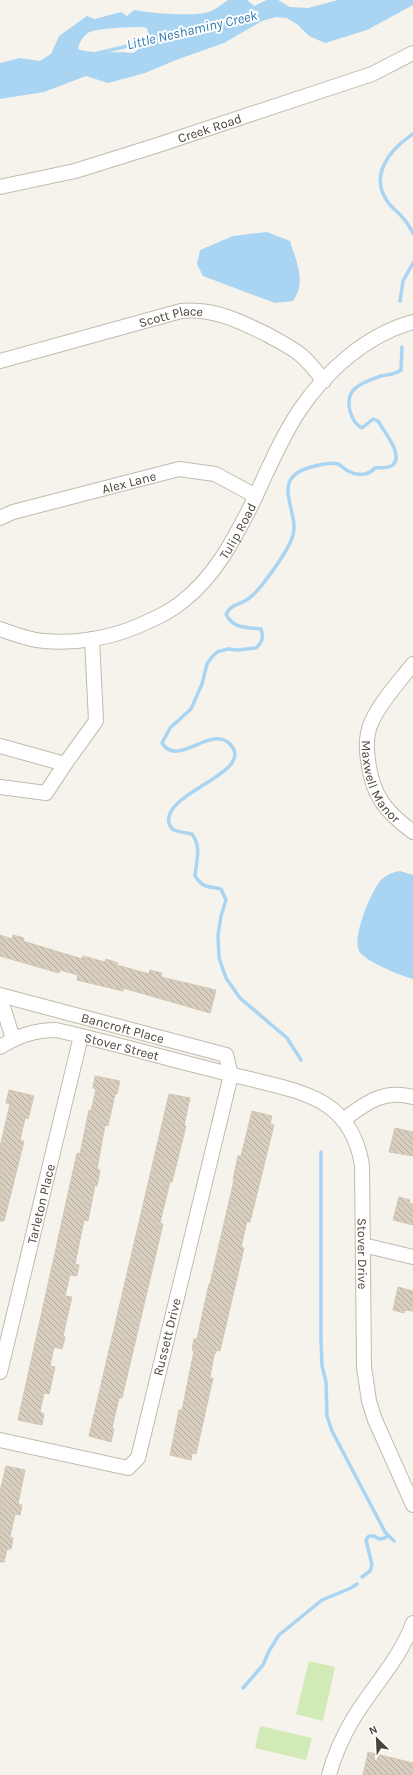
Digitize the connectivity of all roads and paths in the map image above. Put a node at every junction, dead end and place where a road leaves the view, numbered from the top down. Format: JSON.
{"nodes":[{"id":1,"x":413,"y":53,"type":"edge"},
{"id":2,"x":0,"y":187,"type":"edge"},
{"id":3,"x":413,"y":322,"type":"edge"},
{"id":4,"x":0,"y":361,"type":"edge"},
{"id":5,"x":324,"y":381,"type":"junction"},
{"id":6,"x":256,"y":496,"type":"junction"},
{"id":7,"x":0,"y":518,"type":"edge"},
{"id":8,"x":0,"y":630,"type":"edge"},
{"id":9,"x":92,"y":639,"type":"junction"},
{"id":10,"x":413,"y":664,"type":"edge"},
{"id":11,"x":0,"y":746,"type":"edge"},
{"id":12,"x":65,"y":764,"type":"junction"},
{"id":13,"x":0,"y":788,"type":"edge"},
{"id":14,"x":413,"y":832,"type":"edge"},
{"id":15,"x":0,"y":994,"type":"edge"},
{"id":16,"x":0,"y":1004,"type":"edge"},
{"id":17,"x":81,"y":1036,"type":"junction"},
{"id":18,"x":13,"y":1040,"type":"junction"},
{"id":19,"x":0,"y":1047,"type":"edge"},
{"id":20,"x":231,"y":1075,"type":"junction"},
{"id":21,"x":413,"y":1096,"type":"edge"},
{"id":22,"x":343,"y":1120,"type":"junction"},
{"id":23,"x":362,"y":1245,"type":"junction"},
{"id":24,"x":413,"y":1257,"type":"edge"},
{"id":25,"x":0,"y":1372,"type":"edge"},
{"id":26,"x":0,"y":1440,"type":"edge"},
{"id":27,"x":413,"y":1505,"type":"edge"},
{"id":28,"x":413,"y":1623,"type":"edge"},
{"id":29,"x":406,"y":1654,"type":"edge"},
{"id":30,"x":328,"y":1775,"type":"edge"}],
"edges":[{"from":1,"to":2,"type":"street","name":"Creek Road"},
{"from":3,"to":5,"type":"street","name":"Tulip Road"},
{"from":4,"to":5,"type":"street","name":"Scott Place"},
{"from":5,"to":6,"type":"street","name":"Tulip Road"},
{"from":6,"to":7,"type":"street","name":"Alex Lane"},
{"from":6,"to":9,"type":"street","name":"Tulip Road"},
{"from":8,"to":9,"type":"street","name":"Tulip Road"},
{"from":9,"to":12,"type":"street"},
{"from":10,"to":14,"type":"street","name":"Maxwell Manor"},
{"from":11,"to":12,"type":"street"},
{"from":12,"to":13,"type":"street"},
{"from":15,"to":20,"type":"street","name":"Bancroft Place"},
{"from":16,"to":18,"type":"street"},
{"from":17,"to":18,"type":"street","name":"Stover Street"},
{"from":17,"to":20,"type":"street","name":"Stover Street"},
{"from":17,"to":25,"type":"street","name":"Tarleton Place"},
{"from":18,"to":19,"type":"street","name":"Stover Street"},
{"from":20,"to":22,"type":"street","name":"Stover Drive"},
{"from":20,"to":26,"type":"street","name":"Russett Drive"},
{"from":21,"to":22,"type":"street"},
{"from":22,"to":23,"type":"street","name":"Stover Drive"},
{"from":23,"to":24,"type":"street"},
{"from":23,"to":27,"type":"street","name":"Stover Drive"},
{"from":28,"to":29,"type":"street"},
{"from":29,"to":30,"type":"street"}]}
